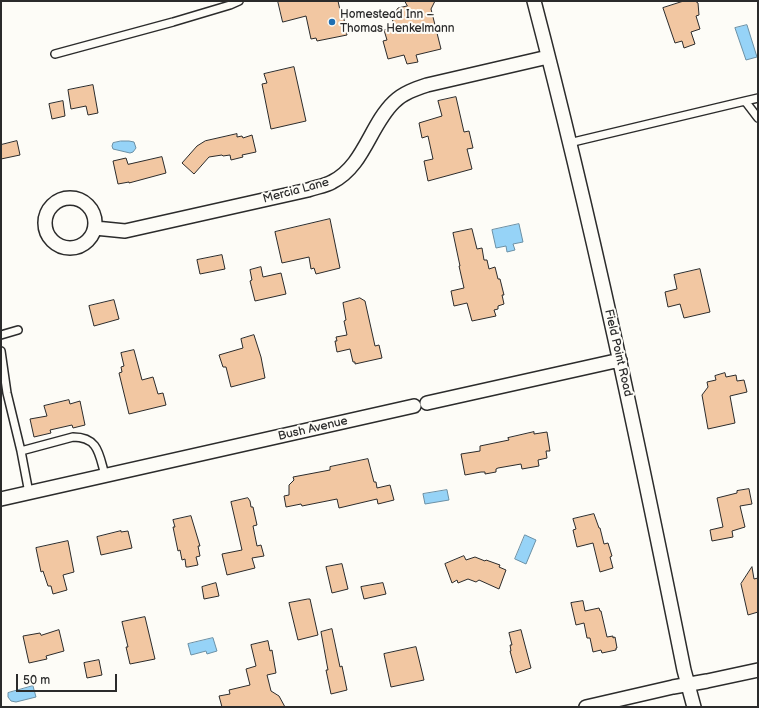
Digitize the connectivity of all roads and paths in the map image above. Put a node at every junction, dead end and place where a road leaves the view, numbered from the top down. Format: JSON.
{"nodes":[{"id":1,"x":239,"y":1,"type":"edge"},
{"id":2,"x":534,"y":1,"type":"edge"},
{"id":3,"x":55,"y":54,"type":"dead end"},
{"id":4,"x":548,"y":57,"type":"junction"},
{"id":5,"x":758,"y":98,"type":"edge"},
{"id":6,"x":745,"y":101,"type":"junction"},
{"id":7,"x":758,"y":118,"type":"edge"},
{"id":8,"x":569,"y":143,"type":"junction"},
{"id":9,"x":95,"y":228,"type":"dead end"},
{"id":10,"x":18,"y":330,"type":"dead end"},
{"id":11,"x":1,"y":335,"type":"edge"},
{"id":12,"x":1,"y":351,"type":"edge"},
{"id":13,"x":620,"y":360,"type":"junction"},
{"id":14,"x":427,"y":403,"type":"joint"},
{"id":15,"x":414,"y":406,"type":"joint"},
{"id":16,"x":21,"y":451,"type":"junction"},
{"id":17,"x":105,"y":476,"type":"junction"},
{"id":18,"x":29,"y":492,"type":"junction"},
{"id":19,"x":2,"y":499,"type":"edge"},
{"id":20,"x":758,"y":670,"type":"edge"},
{"id":21,"x":688,"y":685,"type":"junction"},
{"id":22,"x":586,"y":707,"type":"edge"},
{"id":23,"x":694,"y":707,"type":"edge"}],
"edges":[{"from":1,"to":3,"type":"lane"},
{"from":2,"to":4,"type":"street","name":"Field Point Road"},
{"from":4,"to":8,"type":"street","name":"Field Point Road"},
{"from":4,"to":9,"type":"street","name":"Mercia Lane"},
{"from":5,"to":6,"type":"lane"},
{"from":6,"to":7,"type":"lane"},
{"from":6,"to":8,"type":"lane"},
{"from":8,"to":13,"type":"street","name":"Field Point Road"},
{"from":10,"to":11,"type":"lane"},
{"from":12,"to":16,"type":"lane"},
{"from":13,"to":14,"type":"street","name":"Bush Avenue"},
{"from":13,"to":21,"type":"street","name":"Field Point Road"},
{"from":14,"to":15,"type":"lane","name":"Bush Avenue"},
{"from":15,"to":17,"type":"street","name":"Bush Avenue"},
{"from":16,"to":17,"type":"lane"},
{"from":16,"to":18,"type":"lane"},
{"from":17,"to":18,"type":"street","name":"Bush Avenue"},
{"from":18,"to":19,"type":"street","name":"Bush Avenue"},
{"from":20,"to":21,"type":"street"},
{"from":21,"to":22,"type":"street"},
{"from":21,"to":23,"type":"street","name":"Field Point Road"}]}
